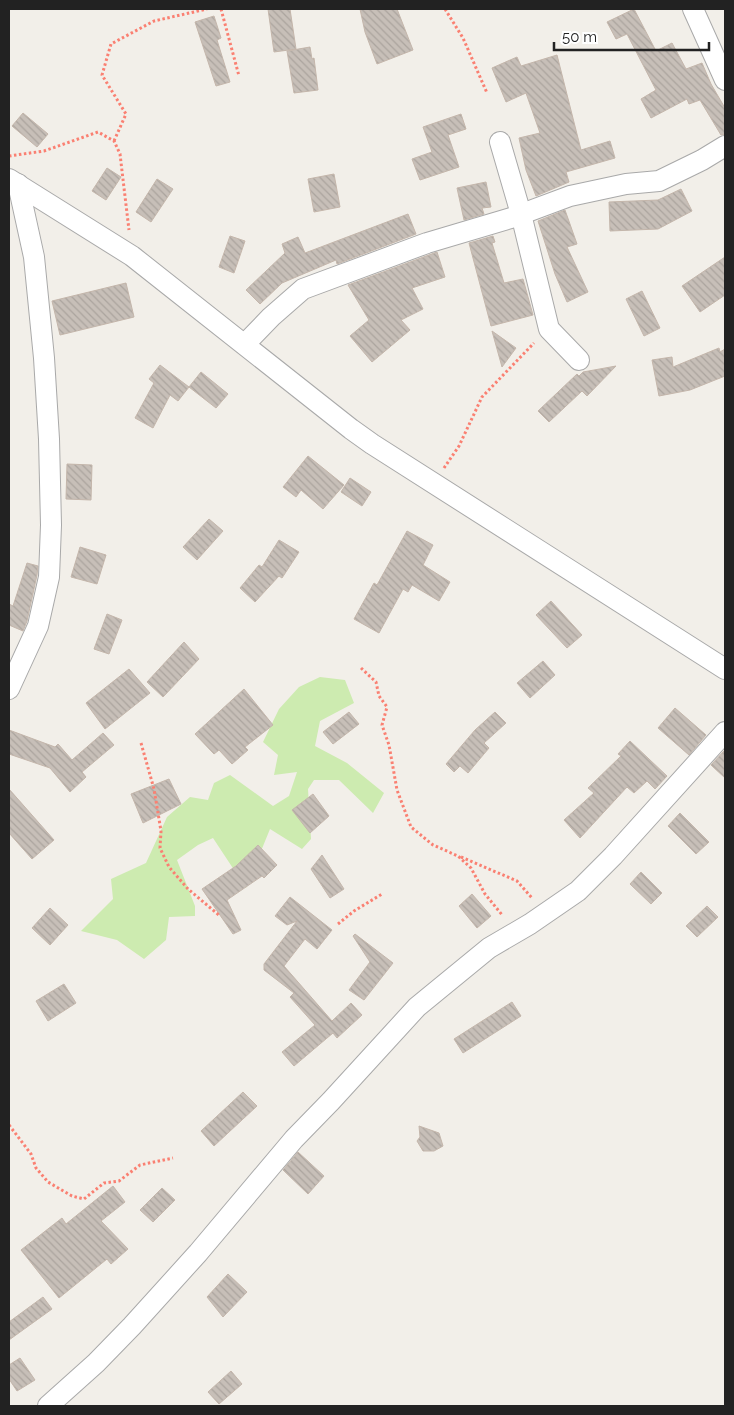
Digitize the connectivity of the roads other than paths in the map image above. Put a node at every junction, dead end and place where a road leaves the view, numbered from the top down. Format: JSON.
{"nodes":[{"id":1,"x":693,"y":9,"type":"edge"},
{"id":2,"x":725,"y":80,"type":"edge"},
{"id":3,"x":500,"y":142,"type":"dead end"},
{"id":4,"x":725,"y":146,"type":"edge"},
{"id":5,"x":13,"y":182,"type":"edge"},
{"id":6,"x":521,"y":214,"type":"junction"},
{"id":7,"x":245,"y":344,"type":"junction"},
{"id":8,"x":579,"y":360,"type":"dead end"},
{"id":9,"x":725,"y":669,"type":"edge"},
{"id":10,"x":9,"y":690,"type":"edge"},
{"id":11,"x":725,"y":732,"type":"edge"},
{"id":12,"x":48,"y":1406,"type":"edge"}],
"edges":[{"from":1,"to":2,"type":"street"},
{"from":3,"to":6,"type":"street"},
{"from":4,"to":6,"type":"street"},
{"from":5,"to":7,"type":"street"},
{"from":5,"to":10,"type":"street"},
{"from":6,"to":7,"type":"street"},
{"from":6,"to":8,"type":"street"},
{"from":7,"to":9,"type":"street"},
{"from":11,"to":12,"type":"street"}]}
